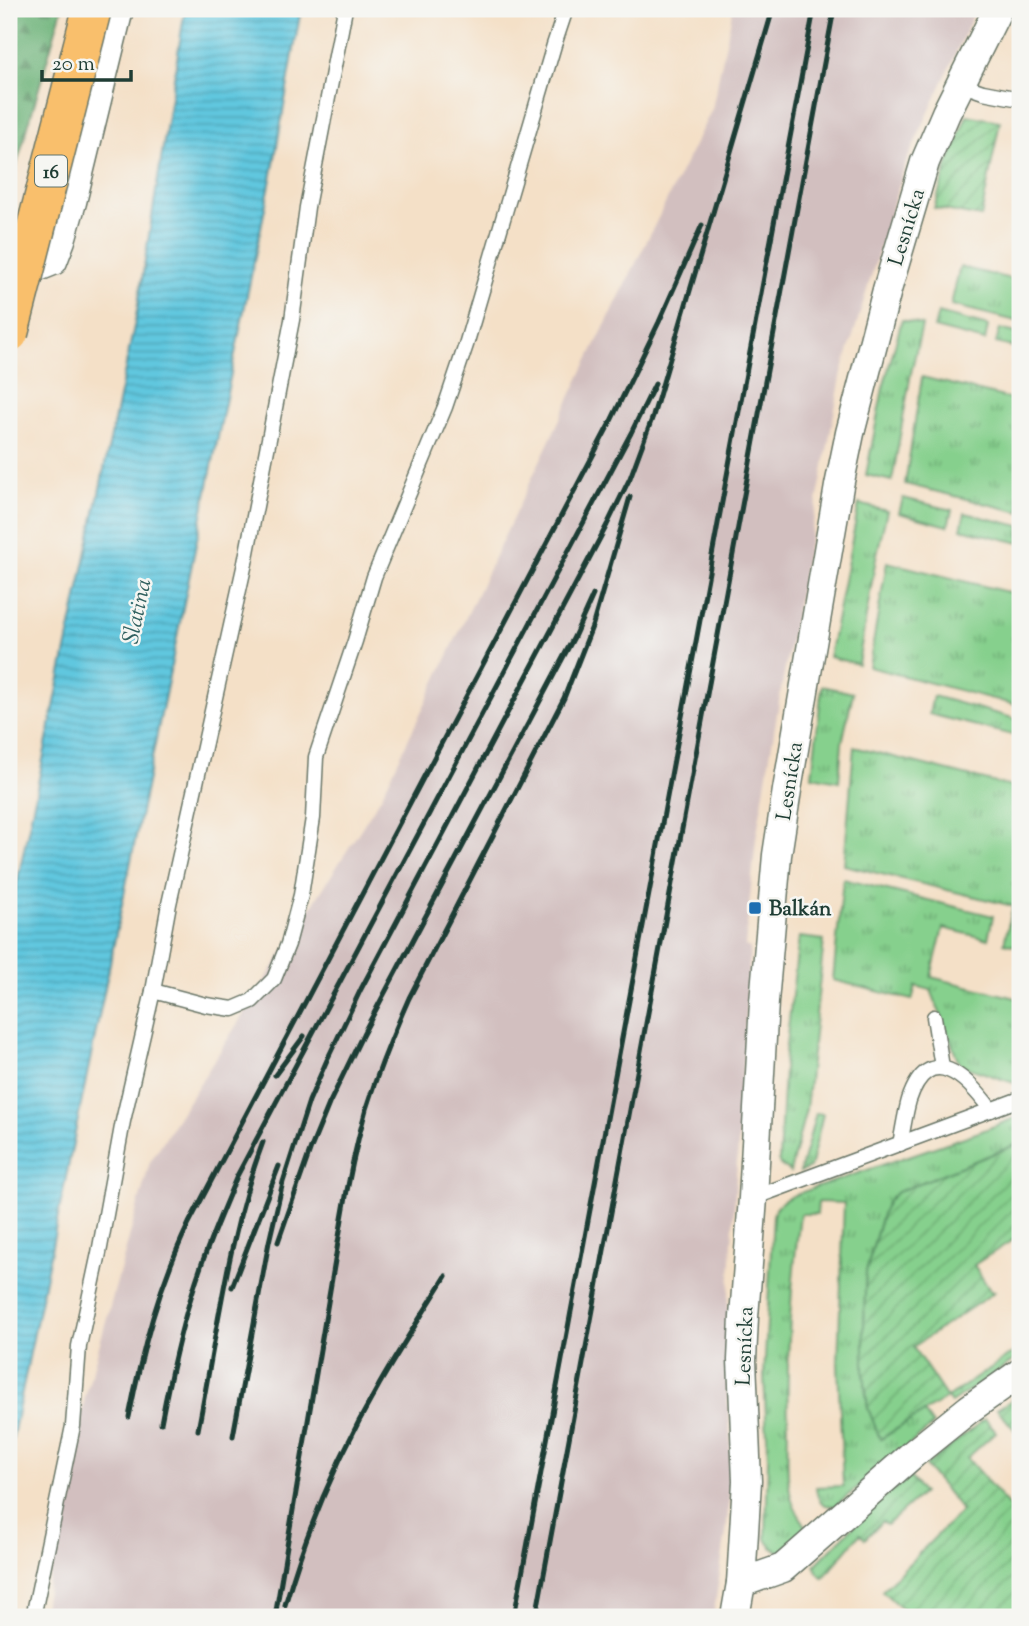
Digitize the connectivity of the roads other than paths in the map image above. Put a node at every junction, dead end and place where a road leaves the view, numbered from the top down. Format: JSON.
{"nodes":[{"id":1,"x":92,"y":9,"type":"edge"},
{"id":2,"x":119,"y":9,"type":"edge"},
{"id":3,"x":345,"y":9,"type":"edge"},
{"id":4,"x":566,"y":9,"type":"edge"},
{"id":5,"x":998,"y":9,"type":"edge"},
{"id":6,"x":960,"y":84,"type":"junction"},
{"id":7,"x":1020,"y":99,"type":"edge"},
{"id":8,"x":9,"y":275,"type":"edge"},
{"id":9,"x":9,"y":333,"type":"edge"},
{"id":10,"x":153,"y":991,"type":"junction"},
{"id":11,"x":934,"y":1017,"type":"dead end"},
{"id":12,"x":942,"y":1067,"type":"junction"},
{"id":13,"x":1020,"y":1099,"type":"edge"},
{"id":14,"x":991,"y":1110,"type":"junction"},
{"id":15,"x":900,"y":1144,"type":"junction"},
{"id":16,"x":753,"y":1198,"type":"junction"},
{"id":17,"x":1020,"y":1373,"type":"edge"},
{"id":18,"x":741,"y":1583,"type":"junction"},
{"id":19,"x":33,"y":1617,"type":"edge"},
{"id":20,"x":735,"y":1617,"type":"edge"}],
"edges":[{"from":1,"to":9,"type":"main road","number":"16","bridge":true},
{"from":2,"to":8,"type":"street"},
{"from":3,"to":10,"type":"lane"},
{"from":4,"to":10,"type":"lane"},
{"from":5,"to":6,"type":"street","name":"Lesnícka"},
{"from":6,"to":7,"type":"lane"},
{"from":6,"to":16,"type":"street","name":"Lesnícka"},
{"from":10,"to":19,"type":"lane"},
{"from":11,"to":12,"type":"lane"},
{"from":12,"to":14,"type":"lane"},
{"from":12,"to":15,"type":"lane"},
{"from":13,"to":14,"type":"lane"},
{"from":14,"to":15,"type":"lane"},
{"from":15,"to":16,"type":"lane"},
{"from":16,"to":18,"type":"street","name":"Lesnícka"},
{"from":17,"to":18,"type":"street"},
{"from":18,"to":20,"type":"street","name":"Lesnícka"}]}
